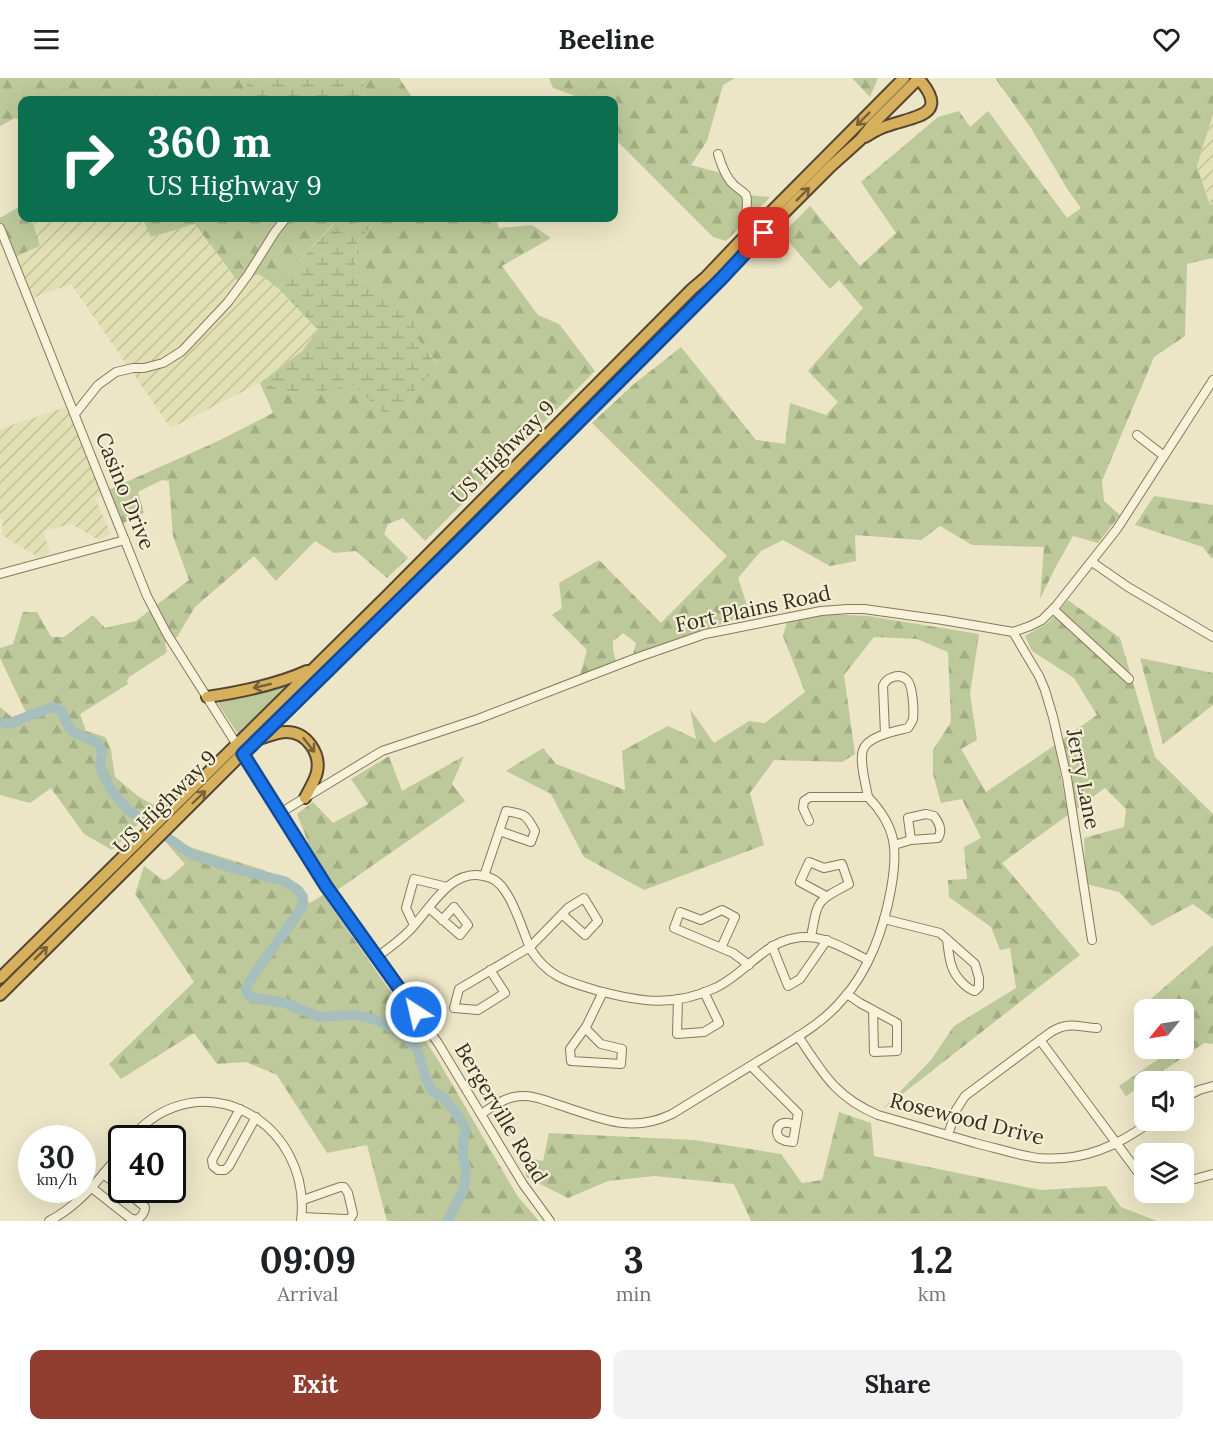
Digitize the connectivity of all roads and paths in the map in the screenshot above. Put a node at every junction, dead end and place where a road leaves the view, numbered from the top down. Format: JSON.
{"nodes":[{"id":1,"x":904,"y":78,"type":"edge"},
{"id":2,"x":919,"y":78,"type":"edge"},
{"id":3,"x":860,"y":140,"type":"junction"},
{"id":4,"x":718,"y":154,"type":"dead end"},
{"id":5,"x":283,"y":222,"type":"edge"},
{"id":6,"x":758,"y":223,"type":"junction"},
{"id":7,"x":0,"y":228,"type":"edge"},
{"id":8,"x":1213,"y":380,"type":"edge"},
{"id":9,"x":75,"y":414,"type":"junction"},
{"id":10,"x":1137,"y":435,"type":"dead end"},
{"id":11,"x":1164,"y":456,"type":"junction"},
{"id":12,"x":125,"y":540,"type":"junction"},
{"id":13,"x":1092,"y":562,"type":"junction"},
{"id":14,"x":0,"y":574,"type":"edge"},
{"id":15,"x":1053,"y":609,"type":"junction"},
{"id":16,"x":1013,"y":632,"type":"junction"},
{"id":17,"x":1213,"y":637,"type":"edge"},
{"id":18,"x":315,"y":667,"type":"junction"},
{"id":19,"x":1129,"y":679,"type":"dead end"},
{"id":20,"x":207,"y":697,"type":"junction"},
{"id":21,"x":885,"y":734,"type":"junction"},
{"id":22,"x":256,"y":740,"type":"junction"},
{"id":23,"x":240,"y":749,"type":"junction"},
{"id":24,"x":868,"y":797,"type":"junction"},
{"id":25,"x":304,"y":798,"type":"junction"},
{"id":26,"x":280,"y":813,"type":"junction"},
{"id":27,"x":809,"y":821,"type":"dead end"},
{"id":28,"x":499,"y":831,"type":"junction"},
{"id":29,"x":911,"y":840,"type":"junction"},
{"id":30,"x":894,"y":845,"type":"junction"},
{"id":31,"x":139,"y":849,"type":"junction"},
{"id":32,"x":484,"y":876,"type":"junction"},
{"id":33,"x":447,"y":887,"type":"junction"},
{"id":34,"x":826,"y":896,"type":"junction"},
{"id":35,"x":429,"y":908,"type":"junction"},
{"id":36,"x":562,"y":914,"type":"junction"},
{"id":37,"x":884,"y":919,"type":"junction"},
{"id":38,"x":442,"y":920,"type":"dead end"},
{"id":39,"x":417,"y":922,"type":"junction"},
{"id":40,"x":812,"y":937,"type":"junction"},
{"id":41,"x":947,"y":939,"type":"junction"},
{"id":42,"x":827,"y":940,"type":"junction"},
{"id":43,"x":1092,"y":940,"type":"dead end"},
{"id":44,"x":772,"y":946,"type":"junction"},
{"id":45,"x":530,"y":947,"type":"junction"},
{"id":46,"x":721,"y":948,"type":"junction"},
{"id":47,"x":377,"y":957,"type":"junction"},
{"id":48,"x":868,"y":960,"type":"junction"},
{"id":49,"x":749,"y":965,"type":"junction"},
{"id":50,"x":490,"y":970,"type":"junction"},
{"id":51,"x":0,"y":978,"type":"edge"},
{"id":52,"x":603,"y":992,"type":"junction"},
{"id":53,"x":704,"y":992,"type":"junction"},
{"id":54,"x":847,"y":994,"type":"junction"},
{"id":55,"x":0,"y":995,"type":"edge"},
{"id":56,"x":678,"y":999,"type":"junction"},
{"id":57,"x":873,"y":1010,"type":"junction"},
{"id":58,"x":585,"y":1028,"type":"junction"},
{"id":59,"x":1097,"y":1028,"type":"dead end"},
{"id":60,"x":798,"y":1036,"type":"junction"},
{"id":61,"x":1040,"y":1040,"type":"junction"},
{"id":62,"x":751,"y":1066,"type":"junction"},
{"id":63,"x":1213,"y":1086,"type":"edge"},
{"id":64,"x":1194,"y":1093,"type":"edge"},
{"id":65,"x":240,"y":1109,"type":"junction"},
{"id":66,"x":481,"y":1114,"type":"junction"},
{"id":67,"x":256,"y":1117,"type":"junction"},
{"id":68,"x":145,"y":1125,"type":"edge"},
{"id":69,"x":796,"y":1125,"type":"dead end"},
{"id":70,"x":1139,"y":1131,"type":"edge"},
{"id":71,"x":948,"y":1135,"type":"junction"},
{"id":72,"x":1117,"y":1144,"type":"junction"},
{"id":73,"x":1134,"y":1166,"type":"edge"},
{"id":74,"x":108,"y":1168,"type":"edge"},
{"id":75,"x":1213,"y":1173,"type":"edge"},
{"id":76,"x":103,"y":1174,"type":"junction"},
{"id":77,"x":108,"y":1178,"type":"edge"},
{"id":78,"x":1194,"y":1179,"type":"edge"},
{"id":79,"x":96,"y":1183,"type":"edge"},
{"id":80,"x":96,"y":1191,"type":"edge"},
{"id":81,"x":303,"y":1200,"type":"junction"},
{"id":82,"x":108,"y":1201,"type":"edge"},
{"id":83,"x":76,"y":1203,"type":"edge"},
{"id":84,"x":111,"y":1203,"type":"edge"},
{"id":85,"x":140,"y":1203,"type":"edge"},
{"id":86,"x":302,"y":1219,"type":"edge"},
{"id":87,"x":49,"y":1221,"type":"edge"},
{"id":88,"x":550,"y":1221,"type":"edge"}],
"edges":[{"from":1,"to":6,"type":"highway","name":"US Highway 9","one_way":true},
{"from":2,"to":3,"type":"highway","name":"US Highway 9"},
{"from":2,"to":3,"type":"highway"},
{"from":22,"to":3,"type":"highway","name":"US Highway 9","one_way":true},
{"from":4,"to":6,"type":"street"},
{"from":5,"to":9,"type":"street"},
{"from":6,"to":18,"type":"highway","name":"US Highway 9"},
{"from":7,"to":9,"type":"street","name":"Casino Drive"},
{"from":8,"to":11,"type":"street"},
{"from":9,"to":12,"type":"street","name":"Casino Drive"},
{"from":10,"to":11,"type":"street"},
{"from":11,"to":13,"type":"street"},
{"from":12,"to":14,"type":"street"},
{"from":12,"to":20,"type":"street","name":"Casino Drive"},
{"from":13,"to":15,"type":"street"},
{"from":13,"to":17,"type":"street"},
{"from":15,"to":16,"type":"street"},
{"from":15,"to":19,"type":"street"},
{"from":16,"to":25,"type":"street","name":"Fort Plains Road"},
{"from":16,"to":43,"type":"street","name":"Jerry Lane"},
{"from":18,"to":20,"type":"highway","one_way":true},
{"from":18,"to":23,"type":"highway","name":"US Highway 9"},
{"from":20,"to":23,"type":"street","name":"Casino Drive"},
{"from":21,"to":21,"type":"street"},
{"from":21,"to":24,"type":"street"},
{"from":22,"to":23,"type":"highway","name":"US Highway 9"},
{"from":22,"to":25,"type":"highway","one_way":true},
{"from":23,"to":26,"type":"street","name":"Bergerville Road"},
{"from":23,"to":31,"type":"highway","name":"US Highway 9"},
{"from":24,"to":27,"type":"street"},
{"from":24,"to":30,"type":"street"},
{"from":25,"to":26,"type":"street","name":"Fort Plains Road"},
{"from":26,"to":47,"type":"street","name":"Bergerville Road"},
{"from":28,"to":28,"type":"street"},
{"from":28,"to":32,"type":"street"},
{"from":29,"to":29,"type":"street"},
{"from":29,"to":30,"type":"street"},
{"from":30,"to":37,"type":"street"},
{"from":31,"to":51,"type":"highway","name":"US Highway 9"},
{"from":55,"to":31,"type":"highway","name":"US Highway 9","one_way":true},
{"from":32,"to":33,"type":"street"},
{"from":32,"to":45,"type":"street"},
{"from":33,"to":35,"type":"street"},
{"from":33,"to":39,"type":"street"},
{"from":34,"to":34,"type":"street"},
{"from":34,"to":40,"type":"street"},
{"from":35,"to":38,"type":"street"},
{"from":35,"to":39,"type":"street"},
{"from":36,"to":36,"type":"street"},
{"from":36,"to":45,"type":"street"},
{"from":37,"to":41,"type":"street"},
{"from":37,"to":48,"type":"street"},
{"from":39,"to":47,"type":"street"},
{"from":40,"to":42,"type":"street"},
{"from":40,"to":44,"type":"street"},
{"from":41,"to":41,"type":"street"},
{"from":42,"to":44,"type":"street"},
{"from":42,"to":48,"type":"street"},
{"from":44,"to":49,"type":"street"},
{"from":45,"to":50,"type":"street"},
{"from":45,"to":52,"type":"street"},
{"from":46,"to":46,"type":"street"},
{"from":46,"to":49,"type":"street"},
{"from":47,"to":66,"type":"street","name":"Bergerville Road"},
{"from":48,"to":54,"type":"street"},
{"from":49,"to":53,"type":"street"},
{"from":50,"to":50,"type":"street"},
{"from":52,"to":56,"type":"street"},
{"from":52,"to":58,"type":"street"},
{"from":53,"to":56,"type":"street"},
{"from":53,"to":56,"type":"street"},
{"from":54,"to":57,"type":"street"},
{"from":54,"to":60,"type":"street"},
{"from":57,"to":57,"type":"street"},
{"from":58,"to":58,"type":"street"},
{"from":59,"to":61,"type":"street"},
{"from":60,"to":62,"type":"street"},
{"from":60,"to":71,"type":"street","name":"Rosewood Drive"},
{"from":61,"to":71,"type":"street"},
{"from":61,"to":72,"type":"street"},
{"from":62,"to":66,"type":"street"},
{"from":62,"to":69,"type":"street"},
{"from":63,"to":64,"type":"street"},
{"from":65,"to":67,"type":"street"},
{"from":65,"to":67,"type":"street"},
{"from":65,"to":68,"type":"street"},
{"from":66,"to":88,"type":"street","name":"Bergerville Road"},
{"from":67,"to":81,"type":"street"},
{"from":70,"to":72,"type":"street","name":"Rosewood Drive"},
{"from":71,"to":72,"type":"street","name":"Rosewood Drive"},
{"from":72,"to":73,"type":"street"},
{"from":74,"to":76,"type":"street"},
{"from":75,"to":78,"type":"street"},
{"from":76,"to":77,"type":"street"},
{"from":76,"to":79,"type":"street"},
{"from":80,"to":82,"type":"street"},
{"from":81,"to":86,"type":"street"},
{"from":81,"to":86,"type":"street"},
{"from":83,"to":87,"type":"street"},
{"from":84,"to":85,"type":"street"}]}
